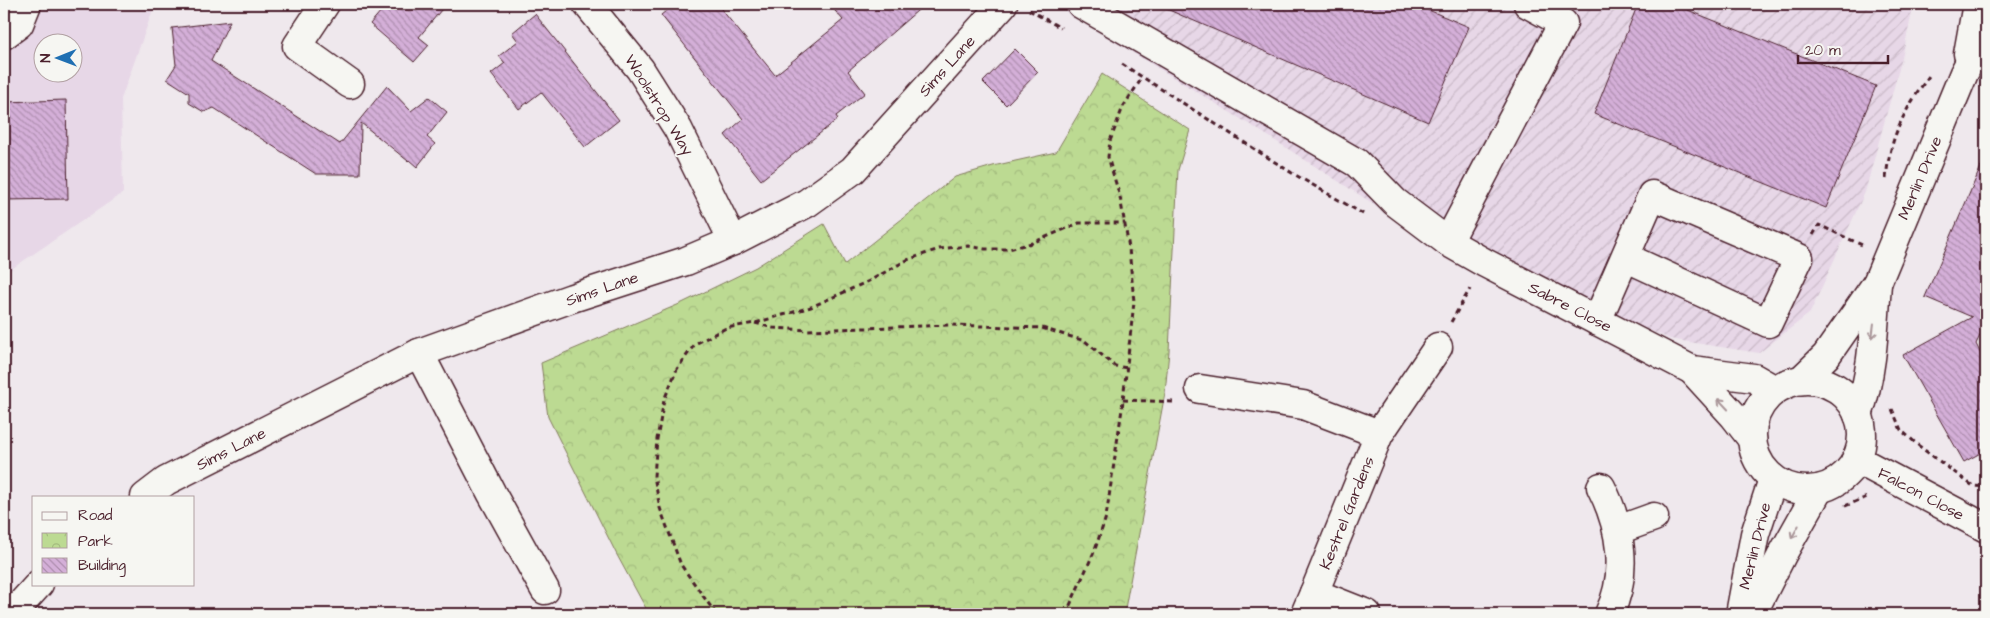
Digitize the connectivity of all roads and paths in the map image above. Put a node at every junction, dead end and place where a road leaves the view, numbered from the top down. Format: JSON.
{"nodes":[{"id":1,"x":27,"y":4,"type":"edge"},
{"id":2,"x":326,"y":4,"type":"edge"},
{"id":3,"x":587,"y":4,"type":"edge"},
{"id":4,"x":1004,"y":4,"type":"edge"},
{"id":5,"x":1082,"y":4,"type":"edge"},
{"id":6,"x":1528,"y":4,"type":"edge"},
{"id":7,"x":1977,"y":4,"type":"edge"},
{"id":8,"x":1568,"y":13,"type":"edge"},
{"id":9,"x":1986,"y":32,"type":"edge"},
{"id":10,"x":4,"y":35,"type":"edge"},
{"id":11,"x":1934,"y":68,"type":"dead end"},
{"id":12,"x":1964,"y":73,"type":"junction"},
{"id":13,"x":1142,"y":78,"type":"dead end"},
{"id":14,"x":350,"y":84,"type":"dead end"},
{"id":15,"x":1886,"y":182,"type":"dead end"},
{"id":16,"x":1125,"y":223,"type":"junction"},
{"id":17,"x":733,"y":241,"type":"junction"},
{"id":18,"x":1448,"y":242,"type":"junction"},
{"id":19,"x":1870,"y":248,"type":"dead end"},
{"id":20,"x":1625,"y":258,"type":"junction"},
{"id":21,"x":1799,"y":258,"type":"junction"},
{"id":22,"x":1485,"y":263,"type":"junction"},
{"id":23,"x":1877,"y":283,"type":"junction"},
{"id":24,"x":1597,"y":321,"type":"junction"},
{"id":25,"x":755,"y":323,"type":"junction"},
{"id":26,"x":1438,"y":347,"type":"joint"},
{"id":27,"x":419,"y":353,"type":"junction"},
{"id":28,"x":1127,"y":368,"type":"junction"},
{"id":29,"x":1692,"y":370,"type":"junction"},
{"id":30,"x":1801,"y":380,"type":"junction"},
{"id":31,"x":1200,"y":389,"type":"dead end"},
{"id":32,"x":1775,"y":390,"type":"junction"},
{"id":33,"x":1890,"y":403,"type":"dead end"},
{"id":34,"x":1858,"y":415,"type":"junction"},
{"id":35,"x":1379,"y":434,"type":"junction"},
{"id":36,"x":1752,"y":439,"type":"junction"},
{"id":37,"x":1856,"y":459,"type":"junction"},
{"id":38,"x":1773,"y":479,"type":"junction"},
{"id":39,"x":1601,"y":487,"type":"dead end"},
{"id":40,"x":1986,"y":487,"type":"edge"},
{"id":41,"x":1819,"y":489,"type":"junction"},
{"id":42,"x":146,"y":496,"type":"edge"},
{"id":43,"x":1654,"y":518,"type":"dead end"},
{"id":44,"x":1986,"y":528,"type":"edge"},
{"id":45,"x":1618,"y":530,"type":"junction"},
{"id":46,"x":35,"y":588,"type":"edge"},
{"id":47,"x":545,"y":590,"type":"dead end"},
{"id":48,"x":1310,"y":604,"type":"edge"},
{"id":49,"x":12,"y":614,"type":"edge"},
{"id":50,"x":716,"y":614,"type":"edge"},
{"id":51,"x":1066,"y":614,"type":"edge"},
{"id":52,"x":1367,"y":614,"type":"edge"},
{"id":53,"x":1609,"y":614,"type":"edge"},
{"id":54,"x":1740,"y":614,"type":"edge"},
{"id":55,"x":1752,"y":614,"type":"edge"}],
"edges":[{"from":1,"to":10,"type":"street"},
{"from":2,"to":14,"type":"street"},
{"from":3,"to":17,"type":"street","name":"Woolstrop Way"},
{"from":4,"to":17,"type":"street","name":"Sims Lane"},
{"from":5,"to":18,"type":"street","name":"Sabre Close"},
{"from":6,"to":8,"type":"street"},
{"from":7,"to":12,"type":"street","name":"Merlin Drive"},
{"from":8,"to":18,"type":"street"},
{"from":9,"to":12,"type":"street","name":"Merlin Drive"},
{"from":11,"to":15,"type":"path"},
{"from":12,"to":23,"type":"street","name":"Merlin Drive"},
{"from":13,"to":16,"type":"path"},
{"from":16,"to":25,"type":"path"},
{"from":16,"to":28,"type":"path"},
{"from":17,"to":27,"type":"street","name":"Sims Lane"},
{"from":18,"to":22,"type":"street","name":"Sabre Close"},
{"from":19,"to":21,"type":"path"},
{"from":20,"to":21,"type":"street"},
{"from":20,"to":21,"type":"street"},
{"from":20,"to":24,"type":"street"},
{"from":22,"to":24,"type":"street","name":"Sabre Close"},
{"from":22,"to":26,"type":"path"},
{"from":23,"to":30,"type":"street","name":"Merlin Drive"},
{"from":23,"to":34,"type":"street","name":"Merlin Drive","one_way":true},
{"from":24,"to":29,"type":"street","name":"Sabre Close"},
{"from":25,"to":28,"type":"path"},
{"from":25,"to":50,"type":"path"},
{"from":26,"to":35,"type":"street","name":"Kestrel Gardens"},
{"from":27,"to":42,"type":"street","name":"Sims Lane"},
{"from":27,"to":47,"type":"street"},
{"from":28,"to":51,"type":"path"},
{"from":29,"to":32,"type":"street","name":"Sabre Close"},
{"from":36,"to":29,"type":"street","name":"Sabre Close","one_way":true},
{"from":30,"to":32,"type":"street"},
{"from":30,"to":34,"type":"street"},
{"from":31,"to":35,"type":"street"},
{"from":32,"to":36,"type":"street"},
{"from":33,"to":40,"type":"path"},
{"from":34,"to":37,"type":"street"},
{"from":35,"to":48,"type":"street","name":"Kestrel Gardens"},
{"from":36,"to":38,"type":"street"},
{"from":37,"to":41,"type":"street"},
{"from":37,"to":44,"type":"street","name":"Falcon Close"},
{"from":38,"to":41,"type":"street"},
{"from":38,"to":54,"type":"street","name":"Merlin Drive"},
{"from":39,"to":45,"type":"street"},
{"from":41,"to":55,"type":"street","name":"Merlin Drive","one_way":true},
{"from":43,"to":45,"type":"street"},
{"from":45,"to":53,"type":"street"},
{"from":46,"to":49,"type":"street"},
{"from":48,"to":52,"type":"street","name":"Kestrel Gardens"}]}
